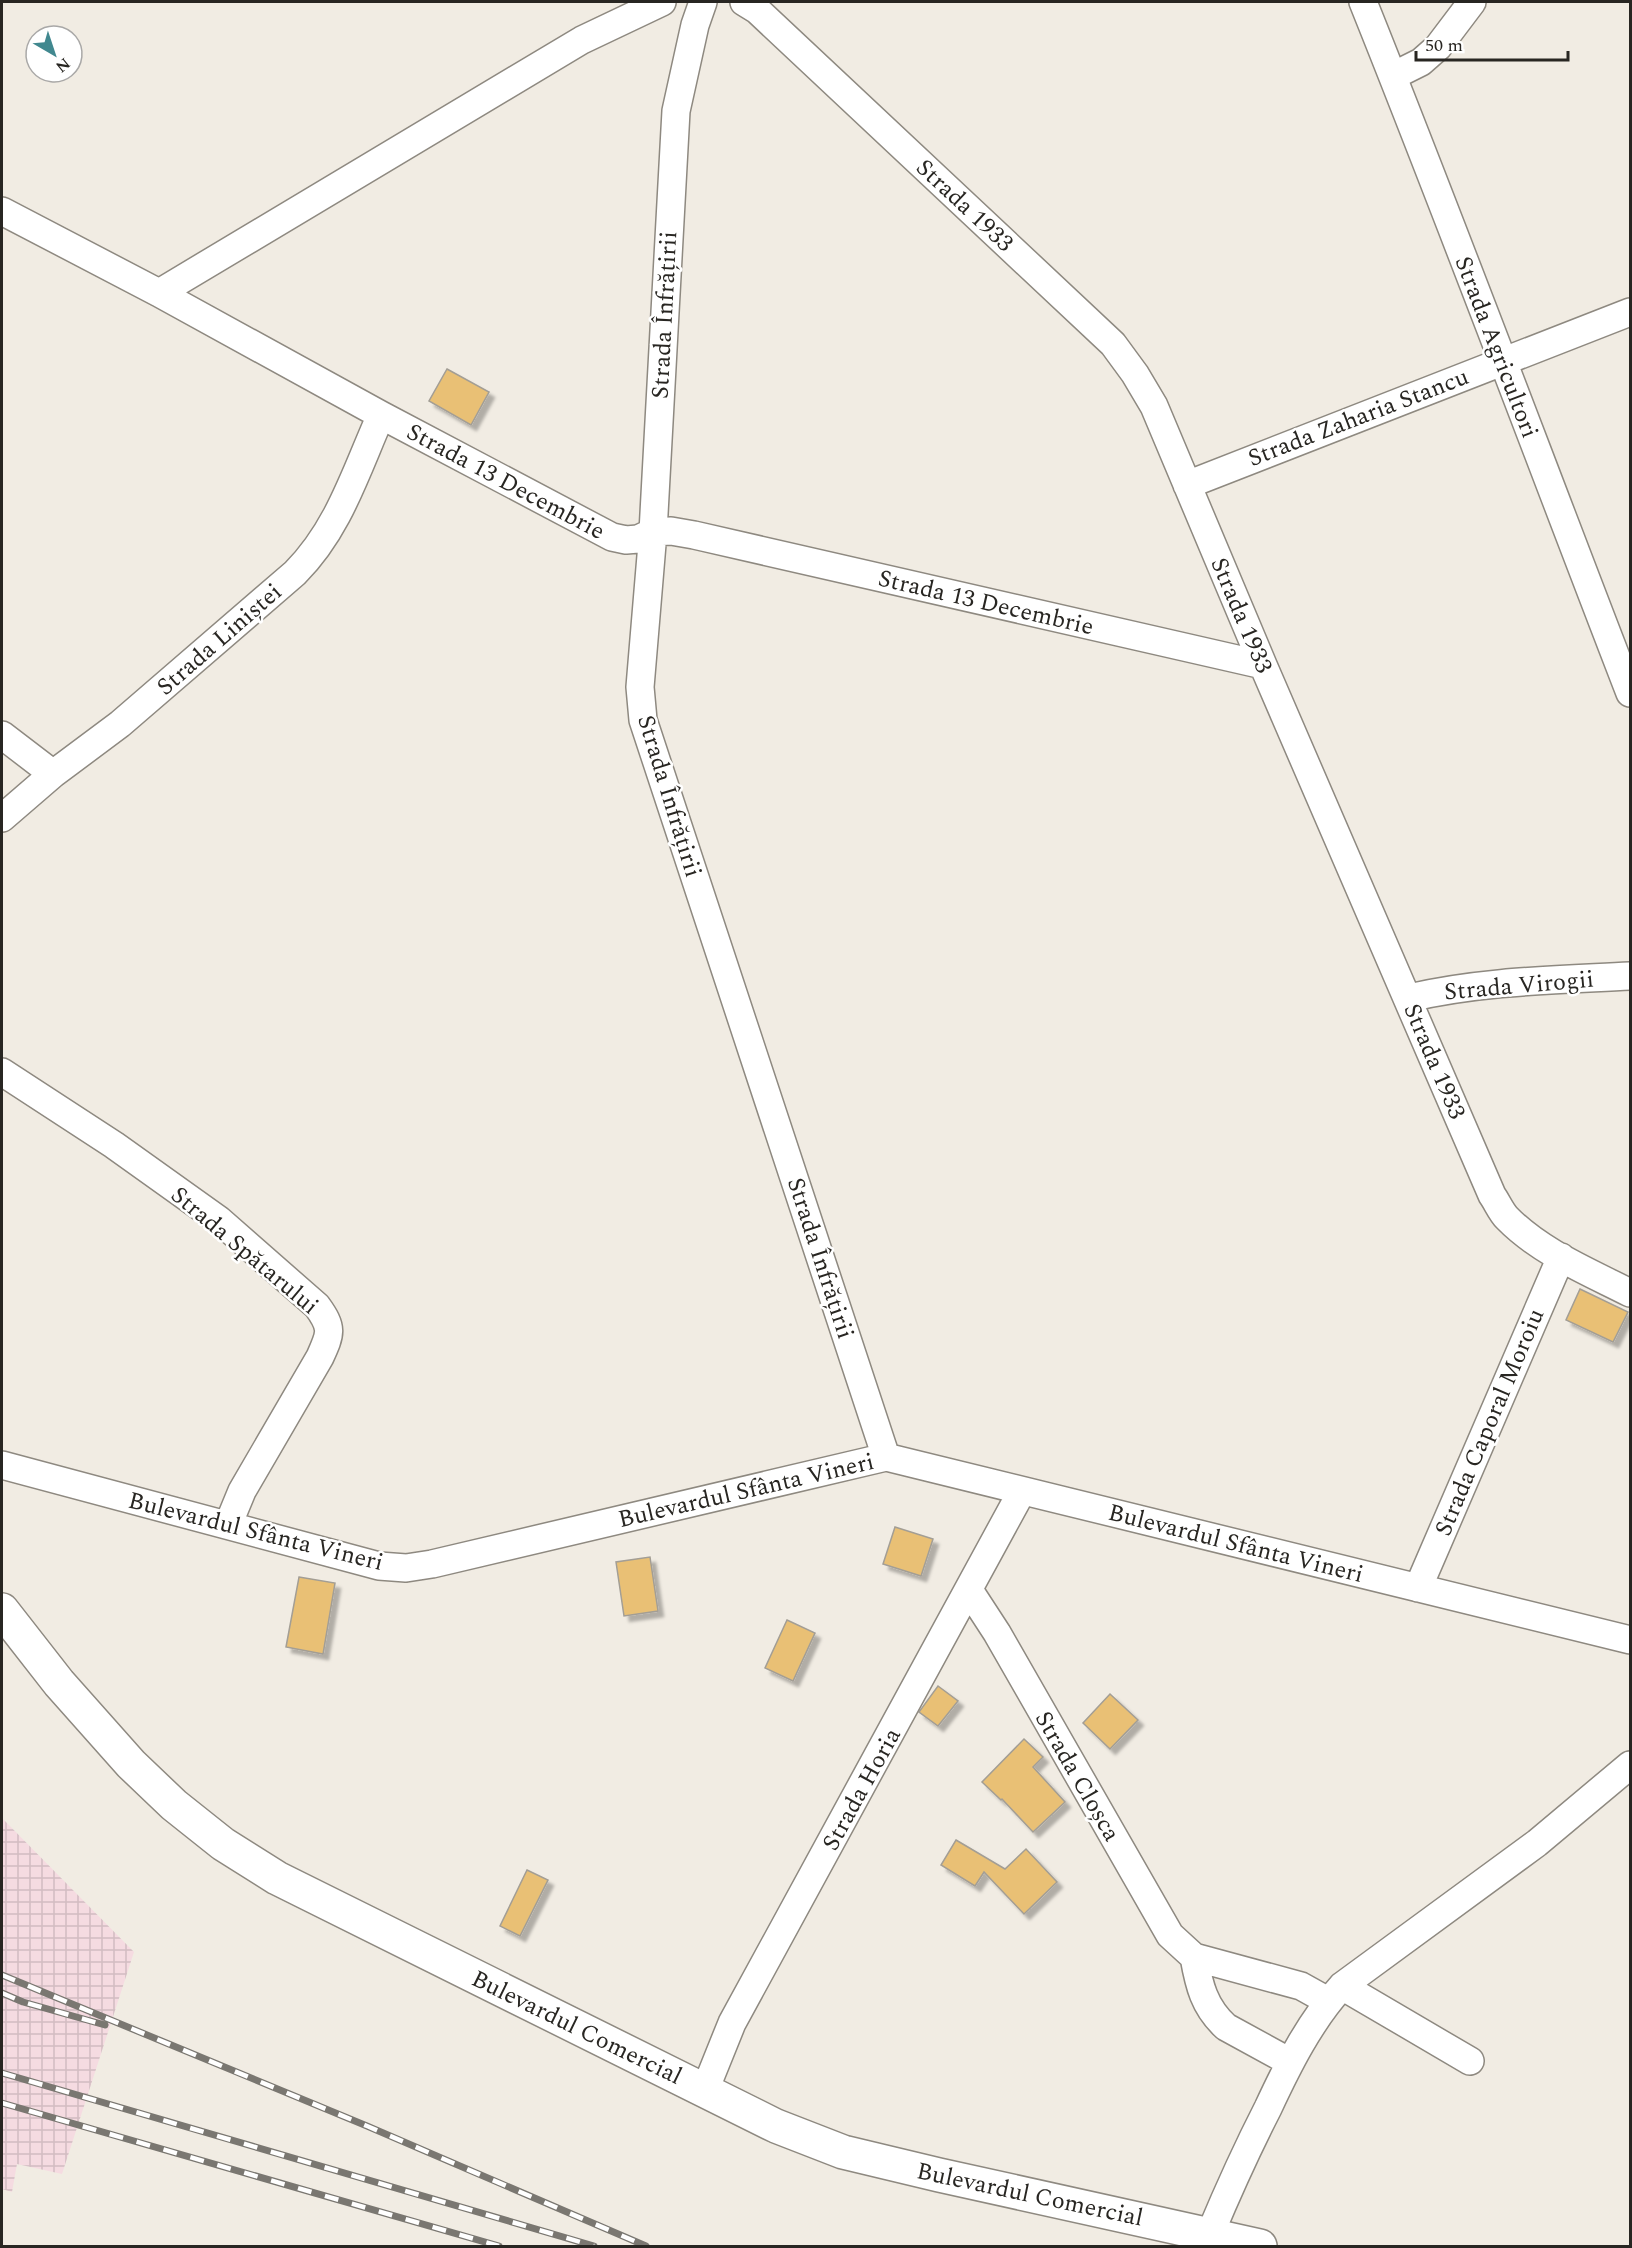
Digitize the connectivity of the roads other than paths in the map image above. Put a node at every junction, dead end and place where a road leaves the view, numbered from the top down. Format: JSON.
{"nodes":[{"id":1,"x":703,"y":2,"type":"edge"},
{"id":2,"x":744,"y":2,"type":"edge"},
{"id":3,"x":1364,"y":2,"type":"edge"},
{"id":4,"x":1472,"y":2,"type":"edge"},
{"id":5,"x":650,"y":6,"type":"edge"},
{"id":6,"x":1393,"y":76,"type":"junction"},
{"id":7,"x":2,"y":211,"type":"edge"},
{"id":8,"x":159,"y":293,"type":"junction"},
{"id":9,"x":1630,"y":312,"type":"edge"},
{"id":10,"x":1502,"y":361,"type":"junction"},
{"id":11,"x":381,"y":415,"type":"junction"},
{"id":12,"x":1187,"y":485,"type":"junction"},
{"id":13,"x":653,"y":532,"type":"junction"},
{"id":14,"x":1263,"y":665,"type":"junction"},
{"id":15,"x":1630,"y":693,"type":"edge"},
{"id":16,"x":2,"y":735,"type":"edge"},
{"id":17,"x":53,"y":774,"type":"junction"},
{"id":18,"x":2,"y":818,"type":"edge"},
{"id":19,"x":1630,"y":976,"type":"edge"},
{"id":20,"x":1408,"y":998,"type":"junction"},
{"id":21,"x":2,"y":1072,"type":"edge"},
{"id":22,"x":1560,"y":1257,"type":"junction"},
{"id":23,"x":1630,"y":1293,"type":"edge"},
{"id":24,"x":886,"y":1457,"type":"junction"},
{"id":25,"x":2,"y":1465,"type":"edge"},
{"id":26,"x":1022,"y":1491,"type":"junction"},
{"id":27,"x":228,"y":1525,"type":"junction"},
{"id":28,"x":1418,"y":1588,"type":"junction"},
{"id":29,"x":969,"y":1590,"type":"junction"},
{"id":30,"x":2,"y":1610,"type":"edge"},
{"id":31,"x":1630,"y":1640,"type":"edge"},
{"id":32,"x":1628,"y":1772,"type":"edge"},
{"id":33,"x":1194,"y":1957,"type":"junction"},
{"id":34,"x":1335,"y":1994,"type":"junction"},
{"id":35,"x":1470,"y":2061,"type":"dead end"},
{"id":36,"x":1290,"y":2062,"type":"junction"},
{"id":37,"x":705,"y":2090,"type":"junction"},
{"id":38,"x":1209,"y":2234,"type":"junction"},
{"id":39,"x":1260,"y":2247,"type":"edge"}],
"edges":[{"from":1,"to":13,"type":"street","name":"Strada Înfrățirii"},
{"from":2,"to":12,"type":"street","name":"Strada 1933"},
{"from":3,"to":6,"type":"street","name":"Strada Agricultori"},
{"from":4,"to":6,"type":"street"},
{"from":5,"to":8,"type":"street"},
{"from":6,"to":10,"type":"street","name":"Strada Agricultori"},
{"from":7,"to":8,"type":"street","name":"Strada 13 Decembrie"},
{"from":8,"to":11,"type":"street","name":"Strada 13 Decembrie"},
{"from":9,"to":10,"type":"street","name":"Strada Zaharia Stancu"},
{"from":10,"to":12,"type":"street","name":"Strada Zaharia Stancu"},
{"from":10,"to":15,"type":"street","name":"Strada Agricultori"},
{"from":11,"to":13,"type":"street","name":"Strada 13 Decembrie"},
{"from":11,"to":17,"type":"street","name":"Strada Liniștei"},
{"from":12,"to":14,"type":"street","name":"Strada 1933"},
{"from":13,"to":14,"type":"street","name":"Strada 13 Decembrie"},
{"from":13,"to":24,"type":"street","name":"Strada Înfrățirii"},
{"from":14,"to":20,"type":"street","name":"Strada 1933"},
{"from":16,"to":17,"type":"street"},
{"from":17,"to":18,"type":"street","name":"Strada Liniștei"},
{"from":19,"to":20,"type":"street","name":"Strada Virogii"},
{"from":20,"to":22,"type":"street","name":"Strada 1933"},
{"from":21,"to":27,"type":"street","name":"Strada Spătarului"},
{"from":22,"to":23,"type":"street","name":"Strada 1933"},
{"from":22,"to":28,"type":"street","name":"Strada Caporal Moroiu"},
{"from":24,"to":26,"type":"street","name":"Bulevardul Sfânta Vineri"},
{"from":24,"to":27,"type":"street","name":"Bulevardul Sfânta Vineri"},
{"from":25,"to":27,"type":"street","name":"Bulevardul Sfânta Vineri"},
{"from":26,"to":28,"type":"street","name":"Bulevardul Sfânta Vineri"},
{"from":26,"to":29,"type":"street","name":"Strada Horia"},
{"from":28,"to":31,"type":"street","name":"Bulevardul Sfânta Vineri"},
{"from":29,"to":33,"type":"street","name":"Strada Cloșca"},
{"from":29,"to":37,"type":"street","name":"Strada Horia"},
{"from":30,"to":37,"type":"main road","name":"Bulevardul Comercial"},
{"from":32,"to":34,"type":"street"},
{"from":33,"to":34,"type":"street","name":"Strada Cloșca"},
{"from":33,"to":36,"type":"street"},
{"from":34,"to":35,"type":"street","name":"Strada Cloșca"},
{"from":34,"to":36,"type":"street"},
{"from":36,"to":38,"type":"street"},
{"from":37,"to":38,"type":"main road","name":"Bulevardul Comercial"},
{"from":38,"to":39,"type":"main road","name":"Bulevardul Comercial"}]}
